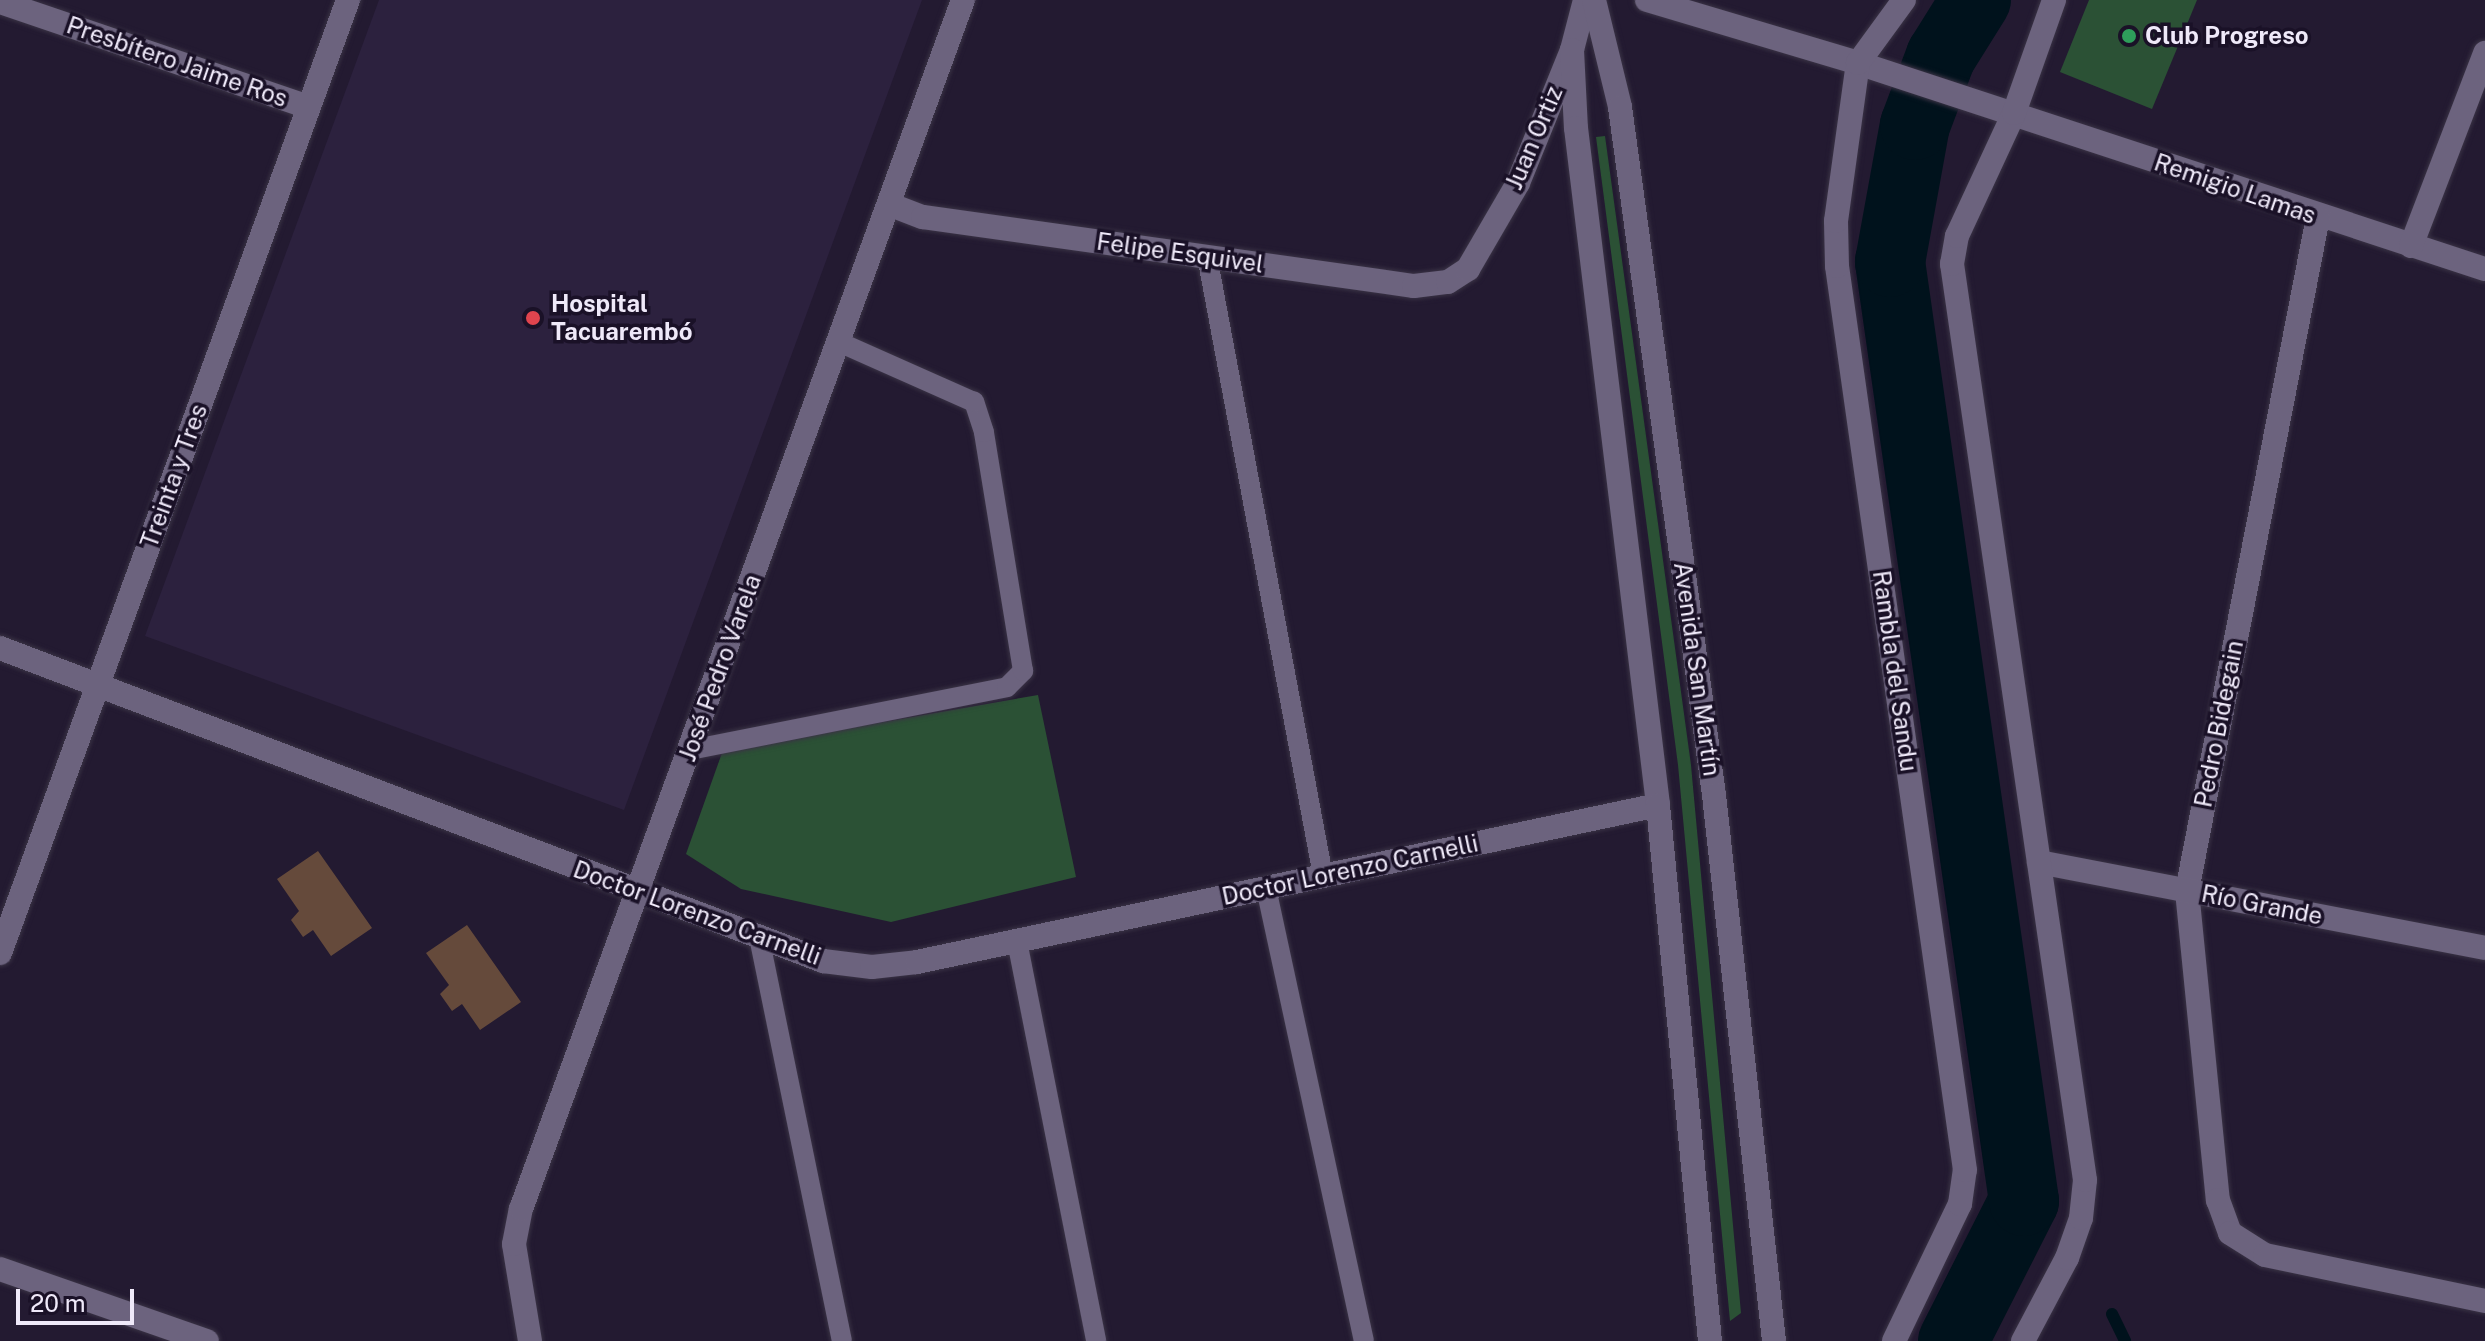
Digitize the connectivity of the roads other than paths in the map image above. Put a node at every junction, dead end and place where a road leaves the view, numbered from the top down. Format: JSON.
{"nodes":[{"id":1,"x":348,"y":0,"type":"edge"},
{"id":2,"x":963,"y":0,"type":"edge"},
{"id":3,"x":1585,"y":0,"type":"edge"},
{"id":4,"x":1594,"y":0,"type":"edge"},
{"id":5,"x":1647,"y":0,"type":"edge"},
{"id":6,"x":1904,"y":0,"type":"edge"},
{"id":7,"x":2054,"y":0,"type":"edge"},
{"id":8,"x":0,"y":2,"type":"edge"},
{"id":9,"x":1572,"y":50,"type":"junction"},
{"id":10,"x":2485,"y":53,"type":"edge"},
{"id":11,"x":1869,"y":67,"type":"junction"},
{"id":12,"x":309,"y":107,"type":"junction"},
{"id":13,"x":2014,"y":113,"type":"junction"},
{"id":14,"x":891,"y":205,"type":"junction"},
{"id":15,"x":2318,"y":217,"type":"junction"},
{"id":16,"x":2411,"y":246,"type":"junction"},
{"id":17,"x":1207,"y":256,"type":"junction"},
{"id":18,"x":1468,"y":269,"type":"joint"},
{"id":19,"x":2485,"y":269,"type":"edge"},
{"id":20,"x":841,"y":343,"type":"junction"},
{"id":21,"x":0,"y":648,"type":"edge"},
{"id":22,"x":97,"y":685,"type":"junction"},
{"id":23,"x":690,"y":750,"type":"junction"},
{"id":24,"x":1658,"y":805,"type":"junction"},
{"id":25,"x":2039,"y":862,"type":"junction"},
{"id":26,"x":1323,"y":876,"type":"junction"},
{"id":27,"x":1266,"y":888,"type":"junction"},
{"id":28,"x":2187,"y":891,"type":"junction"},
{"id":29,"x":637,"y":892,"type":"junction"},
{"id":30,"x":759,"y":937,"type":"junction"},
{"id":31,"x":1017,"y":941,"type":"junction"},
{"id":32,"x":2485,"y":948,"type":"edge"},
{"id":33,"x":0,"y":953,"type":"edge"},
{"id":34,"x":0,"y":1269,"type":"edge"},
{"id":35,"x":2485,"y":1301,"type":"edge"},
{"id":36,"x":207,"y":1341,"type":"edge"},
{"id":37,"x":530,"y":1341,"type":"edge"},
{"id":38,"x":842,"y":1341,"type":"edge"},
{"id":39,"x":1096,"y":1341,"type":"edge"},
{"id":40,"x":1364,"y":1341,"type":"edge"},
{"id":41,"x":1710,"y":1341,"type":"edge"},
{"id":42,"x":1774,"y":1341,"type":"edge"},
{"id":43,"x":1894,"y":1341,"type":"edge"},
{"id":44,"x":2023,"y":1341,"type":"edge"}],
"edges":[{"from":1,"to":12,"type":"street","name":"Treinta y Tres"},
{"from":2,"to":14,"type":"street","name":"José Pedro Varela"},
{"from":3,"to":9,"type":"street","name":"Juan Ortiz"},
{"from":4,"to":42,"type":"street","name":"Avenida San Martín"},
{"from":5,"to":11,"type":"street","name":"Remigio Lamas"},
{"from":6,"to":11,"type":"street","name":"Rambla del Sandu"},
{"from":7,"to":13,"type":"street"},
{"from":8,"to":12,"type":"street","name":"Presbítero Jaime Ros"},
{"from":9,"to":18,"type":"street","name":"Juan Ortiz"},
{"from":9,"to":24,"type":"street"},
{"from":10,"to":16,"type":"street"},
{"from":11,"to":13,"type":"street","name":"Remigio Lamas"},
{"from":11,"to":43,"type":"street","name":"Rambla del Sandu"},
{"from":12,"to":22,"type":"street","name":"Treinta y Tres"},
{"from":13,"to":15,"type":"street","name":"Remigio Lamas"},
{"from":13,"to":25,"type":"street"},
{"from":14,"to":17,"type":"street","name":"Felipe Esquivel"},
{"from":14,"to":20,"type":"street","name":"José Pedro Varela"},
{"from":15,"to":16,"type":"street","name":"Remigio Lamas"},
{"from":15,"to":28,"type":"street","name":"Pedro Bidegain"},
{"from":16,"to":19,"type":"street","name":"Remigio Lamas"},
{"from":17,"to":18,"type":"street","name":"Felipe Esquivel"},
{"from":17,"to":26,"type":"lane"},
{"from":20,"to":23,"type":"street","name":"José Pedro Varela"},
{"from":20,"to":23,"type":"lane"},
{"from":21,"to":22,"type":"street","name":"Doctor Lorenzo Carnelli"},
{"from":22,"to":29,"type":"street","name":"Doctor Lorenzo Carnelli"},
{"from":22,"to":33,"type":"street","name":"Treinta y Tres"},
{"from":23,"to":29,"type":"street","name":"José Pedro Varela"},
{"from":24,"to":26,"type":"street","name":"Doctor Lorenzo Carnelli"},
{"from":24,"to":41,"type":"street"},
{"from":25,"to":28,"type":"street","name":"Río Grande"},
{"from":25,"to":44,"type":"street"},
{"from":26,"to":27,"type":"street","name":"Doctor Lorenzo Carnelli"},
{"from":27,"to":31,"type":"street","name":"Doctor Lorenzo Carnelli"},
{"from":27,"to":40,"type":"lane"},
{"from":28,"to":32,"type":"street","name":"Río Grande"},
{"from":28,"to":35,"type":"street","name":"Pedro Bidegain"},
{"from":29,"to":30,"type":"street","name":"Doctor Lorenzo Carnelli"},
{"from":29,"to":37,"type":"street","name":"José Pedro Varela"},
{"from":30,"to":31,"type":"street","name":"Doctor Lorenzo Carnelli"},
{"from":30,"to":38,"type":"lane"},
{"from":31,"to":39,"type":"lane"},
{"from":34,"to":36,"type":"street"}]}
